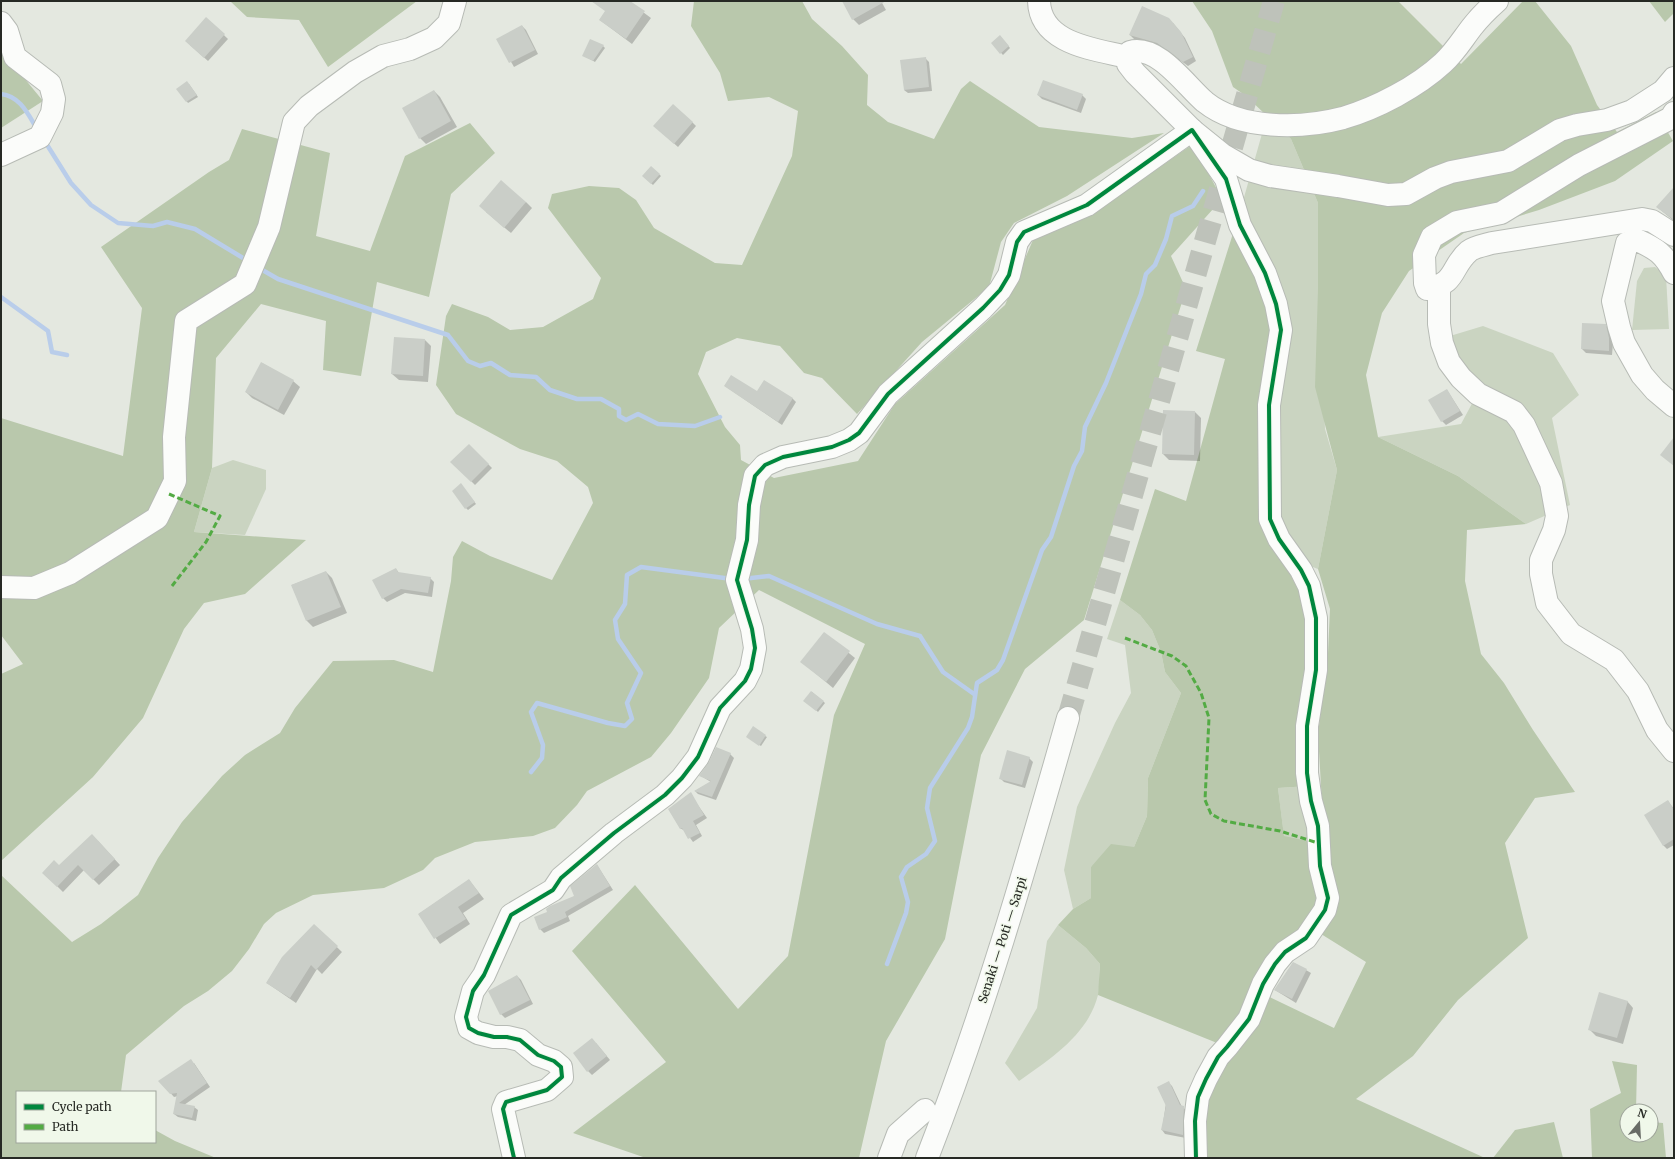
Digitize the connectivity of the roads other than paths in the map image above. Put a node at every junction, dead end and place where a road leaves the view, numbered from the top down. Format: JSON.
{"nodes":[{"id":1,"x":455,"y":1,"type":"edge"},
{"id":2,"x":1039,"y":1,"type":"edge"},
{"id":3,"x":1497,"y":1,"type":"edge"},
{"id":4,"x":1,"y":23,"type":"edge"},
{"id":5,"x":1127,"y":57,"type":"junction"},
{"id":6,"x":1674,"y":78,"type":"edge"},
{"id":7,"x":1674,"y":113,"type":"edge"},
{"id":8,"x":1192,"y":130,"type":"junction"},
{"id":9,"x":1,"y":155,"type":"edge"},
{"id":10,"x":1674,"y":235,"type":"edge"},
{"id":11,"x":1674,"y":273,"type":"edge"},
{"id":12,"x":1439,"y":287,"type":"junction"},
{"id":13,"x":1674,"y":406,"type":"edge"},
{"id":14,"x":1,"y":587,"type":"edge"},
{"id":15,"x":1068,"y":718,"type":"tunnel mouth"},
{"id":16,"x":1674,"y":752,"type":"edge"},
{"id":17,"x":925,"y":1110,"type":"dead end"},
{"id":18,"x":514,"y":1158,"type":"edge"},
{"id":19,"x":889,"y":1158,"type":"edge"},
{"id":20,"x":927,"y":1158,"type":"edge"},
{"id":21,"x":1196,"y":1158,"type":"edge"}],
"edges":[{"from":1,"to":14,"type":"main road"},
{"from":2,"to":5,"type":"main road"},
{"from":3,"to":5,"type":"main road"},
{"from":4,"to":9,"type":"main road"},
{"from":5,"to":8,"type":"main road"},
{"from":6,"to":8,"type":"main road"},
{"from":7,"to":12,"type":"main road"},
{"from":8,"to":18,"type":"main road"},
{"from":8,"to":21,"type":"main road"},
{"from":10,"to":12,"type":"main road"},
{"from":11,"to":13,"type":"main road"},
{"from":12,"to":16,"type":"main road"},
{"from":15,"to":20,"type":"main road","name":"Senaki — Poti — Sarpi"},
{"from":17,"to":19,"type":"main road"}]}
